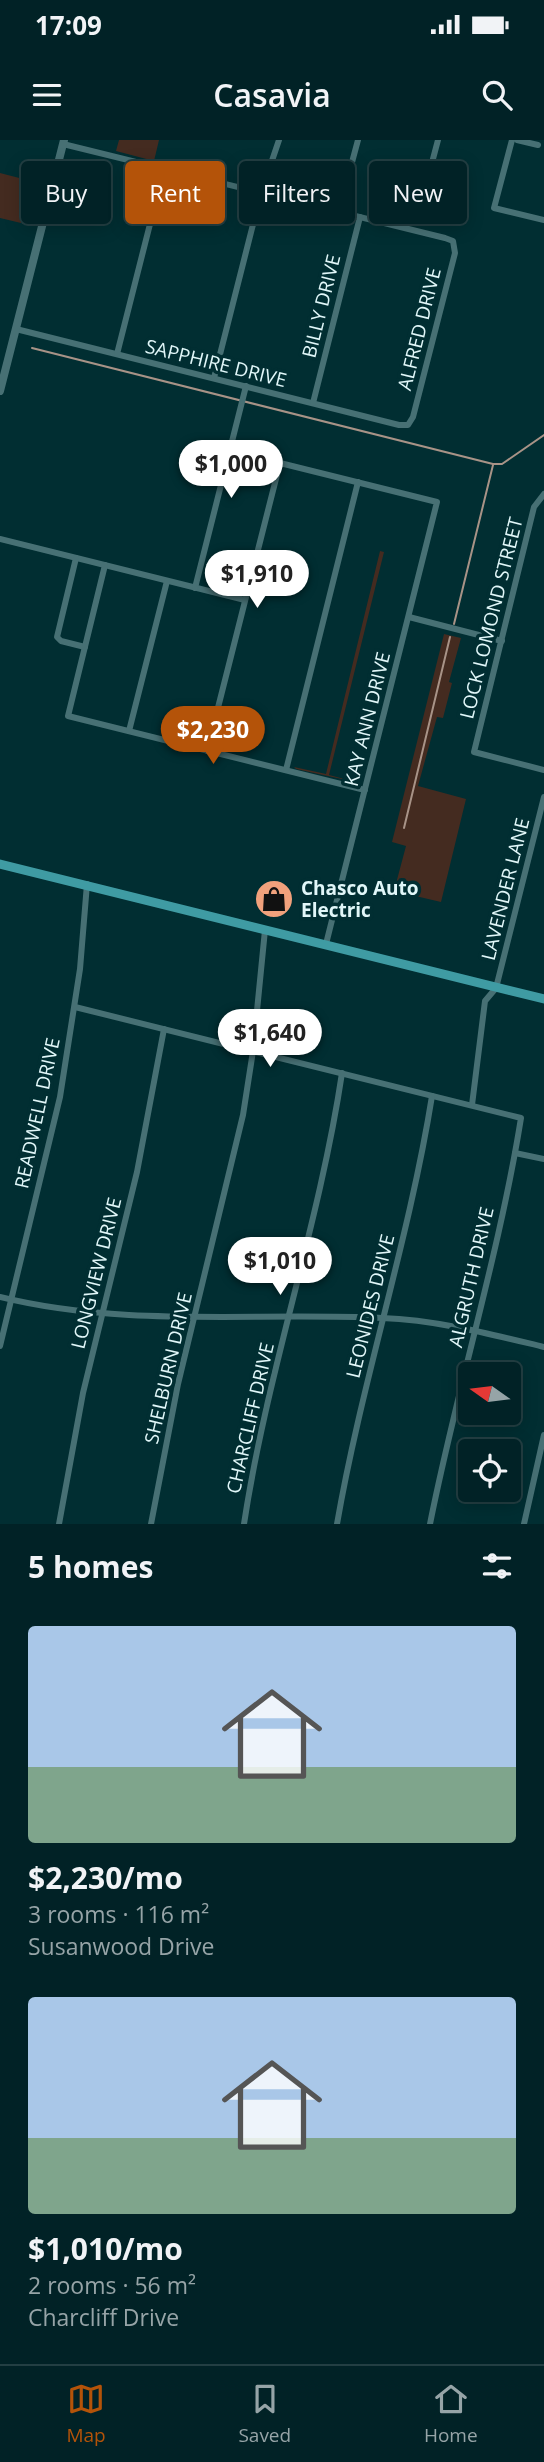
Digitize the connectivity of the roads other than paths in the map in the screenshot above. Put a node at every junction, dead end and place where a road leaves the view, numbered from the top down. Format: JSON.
{"nodes":[{"id":1,"x":279,"y":140,"type":"edge"},
{"id":2,"x":358,"y":140,"type":"edge"},
{"id":3,"x":438,"y":140,"type":"edge"},
{"id":4,"x":512,"y":140,"type":"edge"},
{"id":5,"x":517,"y":140,"type":"edge"},
{"id":6,"x":64,"y":142,"type":"edge"},
{"id":7,"x":538,"y":145,"type":"dead end"},
{"id":8,"x":134,"y":161,"type":"edge"},
{"id":9,"x":272,"y":161,"type":"edge"},
{"id":10,"x":352,"y":161,"type":"edge"},
{"id":11,"x":432,"y":161,"type":"edge"},
{"id":12,"x":355,"y":216,"type":"edge"},
{"id":13,"x":360,"y":217,"type":"junction"},
{"id":14,"x":544,"y":220,"type":"edge"},
{"id":15,"x":150,"y":224,"type":"edge"},
{"id":16,"x":253,"y":224,"type":"edge"},
{"id":17,"x":16,"y":329,"type":"junction"},
{"id":18,"x":117,"y":354,"type":"junction"},
{"id":19,"x":214,"y":378,"type":"junction"},
{"id":20,"x":246,"y":386,"type":"junction"},
{"id":21,"x":0,"y":391,"type":"edge"},
{"id":22,"x":313,"y":403,"type":"junction"},
{"id":23,"x":408,"y":425,"type":"joint"},
{"id":24,"x":358,"y":482,"type":"junction"},
{"id":25,"x":544,"y":494,"type":"edge"},
{"id":26,"x":0,"y":539,"type":"edge"},
{"id":27,"x":76,"y":558,"type":"junction"},
{"id":28,"x":105,"y":565,"type":"junction"},
{"id":29,"x":167,"y":580,"type":"junction"},
{"id":30,"x":195,"y":588,"type":"junction"},
{"id":31,"x":245,"y":600,"type":"junction"},
{"id":32,"x":409,"y":617,"type":"junction"},
{"id":33,"x":502,"y":641,"type":"junction"},
{"id":34,"x":85,"y":647,"type":"junction"},
{"id":35,"x":129,"y":731,"type":"junction"},
{"id":36,"x":207,"y":751,"type":"junction"},
{"id":37,"x":286,"y":770,"type":"junction"},
{"id":38,"x":544,"y":770,"type":"edge"},
{"id":39,"x":365,"y":790,"type":"junction"},
{"id":40,"x":544,"y":797,"type":"edge"},
{"id":41,"x":0,"y":864,"type":"edge"},
{"id":42,"x":86,"y":884,"type":"junction"},
{"id":43,"x":265,"y":930,"type":"junction"},
{"id":44,"x":326,"y":944,"type":"junction"},
{"id":45,"x":496,"y":988,"type":"junction"},
{"id":46,"x":544,"y":999,"type":"edge"},
{"id":47,"x":75,"y":1007,"type":"junction"},
{"id":48,"x":164,"y":1029,"type":"junction"},
{"id":49,"x":253,"y":1051,"type":"junction"},
{"id":50,"x":342,"y":1073,"type":"junction"},
{"id":51,"x":432,"y":1096,"type":"junction"},
{"id":52,"x":472,"y":1105,"type":"junction"},
{"id":53,"x":515,"y":1153,"type":"junction"},
{"id":54,"x":544,"y":1159,"type":"edge"},
{"id":55,"x":0,"y":1297,"type":"edge"},
{"id":56,"x":11,"y":1299,"type":"junction"},
{"id":57,"x":101,"y":1314,"type":"junction"},
{"id":58,"x":290,"y":1316,"type":"junction"},
{"id":59,"x":195,"y":1317,"type":"junction"},
{"id":60,"x":383,"y":1318,"type":"junction"},
{"id":61,"x":475,"y":1330,"type":"junction"},
{"id":62,"x":0,"y":1346,"type":"edge"},
{"id":63,"x":544,"y":1348,"type":"edge"},
{"id":64,"x":544,"y":1435,"type":"edge"},
{"id":65,"x":59,"y":1524,"type":"edge"},
{"id":66,"x":151,"y":1524,"type":"edge"},
{"id":67,"x":244,"y":1524,"type":"edge"},
{"id":68,"x":337,"y":1524,"type":"edge"},
{"id":69,"x":430,"y":1524,"type":"edge"},
{"id":70,"x":524,"y":1524,"type":"edge"}],
"edges":[{"from":1,"to":9,"type":"street"},
{"from":2,"to":10,"type":"street"},
{"from":3,"to":11,"type":"street"},
{"from":4,"to":14,"type":"street"},
{"from":5,"to":7,"type":"street"},
{"from":6,"to":8,"type":"street"},
{"from":6,"to":17,"type":"main road"},
{"from":12,"to":13,"type":"street"},
{"from":13,"to":22,"type":"street","name":"BILLY DRIVE"},
{"from":13,"to":23,"type":"street","name":"ALFRED DRIVE"},
{"from":15,"to":18,"type":"street"},
{"from":16,"to":19,"type":"street"},
{"from":17,"to":18,"type":"street","name":"SAPPHIRE DRIVE"},
{"from":17,"to":21,"type":"main road"},
{"from":18,"to":19,"type":"street","name":"SAPPHIRE DRIVE"},
{"from":19,"to":20,"type":"street","name":"SAPPHIRE DRIVE"},
{"from":20,"to":22,"type":"street","name":"SAPPHIRE DRIVE"},
{"from":20,"to":30,"type":"street"},
{"from":22,"to":23,"type":"street","name":"SAPPHIRE DRIVE"},
{"from":24,"to":31,"type":"street"},
{"from":24,"to":32,"type":"street","name":"KAY ANN DRIVE"},
{"from":24,"to":37,"type":"street"},
{"from":25,"to":33,"type":"street","name":"LOCK LOMOND STREET"},
{"from":26,"to":27,"type":"street"},
{"from":27,"to":28,"type":"street"},
{"from":27,"to":34,"type":"street"},
{"from":28,"to":29,"type":"street"},
{"from":28,"to":34,"type":"street"},
{"from":29,"to":30,"type":"street"},
{"from":29,"to":35,"type":"street"},
{"from":30,"to":31,"type":"street"},
{"from":31,"to":36,"type":"street"},
{"from":32,"to":33,"type":"street"},
{"from":32,"to":39,"type":"street","name":"KAY ANN DRIVE"},
{"from":33,"to":38,"type":"street","name":"LOCK LOMOND STREET"},
{"from":34,"to":35,"type":"street"},
{"from":35,"to":36,"type":"street"},
{"from":36,"to":37,"type":"street"},
{"from":37,"to":39,"type":"street"},
{"from":39,"to":44,"type":"street","name":"KAY ANN DRIVE"},
{"from":40,"to":45,"type":"street","name":"LAVENDER LANE"},
{"from":41,"to":42,"type":"main road"},
{"from":42,"to":43,"type":"main road"},
{"from":42,"to":47,"type":"street","name":"READWELL DRIVE"},
{"from":43,"to":44,"type":"main road"},
{"from":43,"to":49,"type":"street","name":"SHELBURN DRIVE"},
{"from":44,"to":45,"type":"main road"},
{"from":45,"to":46,"type":"main road"},
{"from":45,"to":52,"type":"street"},
{"from":47,"to":48,"type":"street"},
{"from":47,"to":56,"type":"street","name":"READWELL DRIVE"},
{"from":48,"to":49,"type":"street"},
{"from":48,"to":57,"type":"street","name":"LONGVIEW DRIVE"},
{"from":49,"to":50,"type":"street"},
{"from":49,"to":59,"type":"street","name":"SHELBURN DRIVE"},
{"from":50,"to":51,"type":"street"},
{"from":50,"to":58,"type":"street","name":"CHARCLIFF DRIVE"},
{"from":51,"to":52,"type":"street"},
{"from":51,"to":60,"type":"street","name":"LEONIDES DRIVE"},
{"from":52,"to":53,"type":"street","name":"ALGRUTH DRIVE"},
{"from":53,"to":54,"type":"street"},
{"from":53,"to":61,"type":"street","name":"ALGRUTH DRIVE"},
{"from":55,"to":56,"type":"street"},
{"from":56,"to":57,"type":"street"},
{"from":56,"to":62,"type":"street","name":"READWELL DRIVE"},
{"from":57,"to":59,"type":"street"},
{"from":57,"to":65,"type":"street","name":"LONGVIEW DRIVE"},
{"from":58,"to":59,"type":"street"},
{"from":58,"to":60,"type":"street"},
{"from":58,"to":67,"type":"street","name":"CHARCLIFF DRIVE"},
{"from":59,"to":66,"type":"street","name":"SHELBURN DRIVE"},
{"from":60,"to":61,"type":"street"},
{"from":60,"to":68,"type":"street","name":"LEONIDES DRIVE"},
{"from":61,"to":63,"type":"street"},
{"from":61,"to":69,"type":"street","name":"ALGRUTH DRIVE"},
{"from":64,"to":70,"type":"street"}]}
